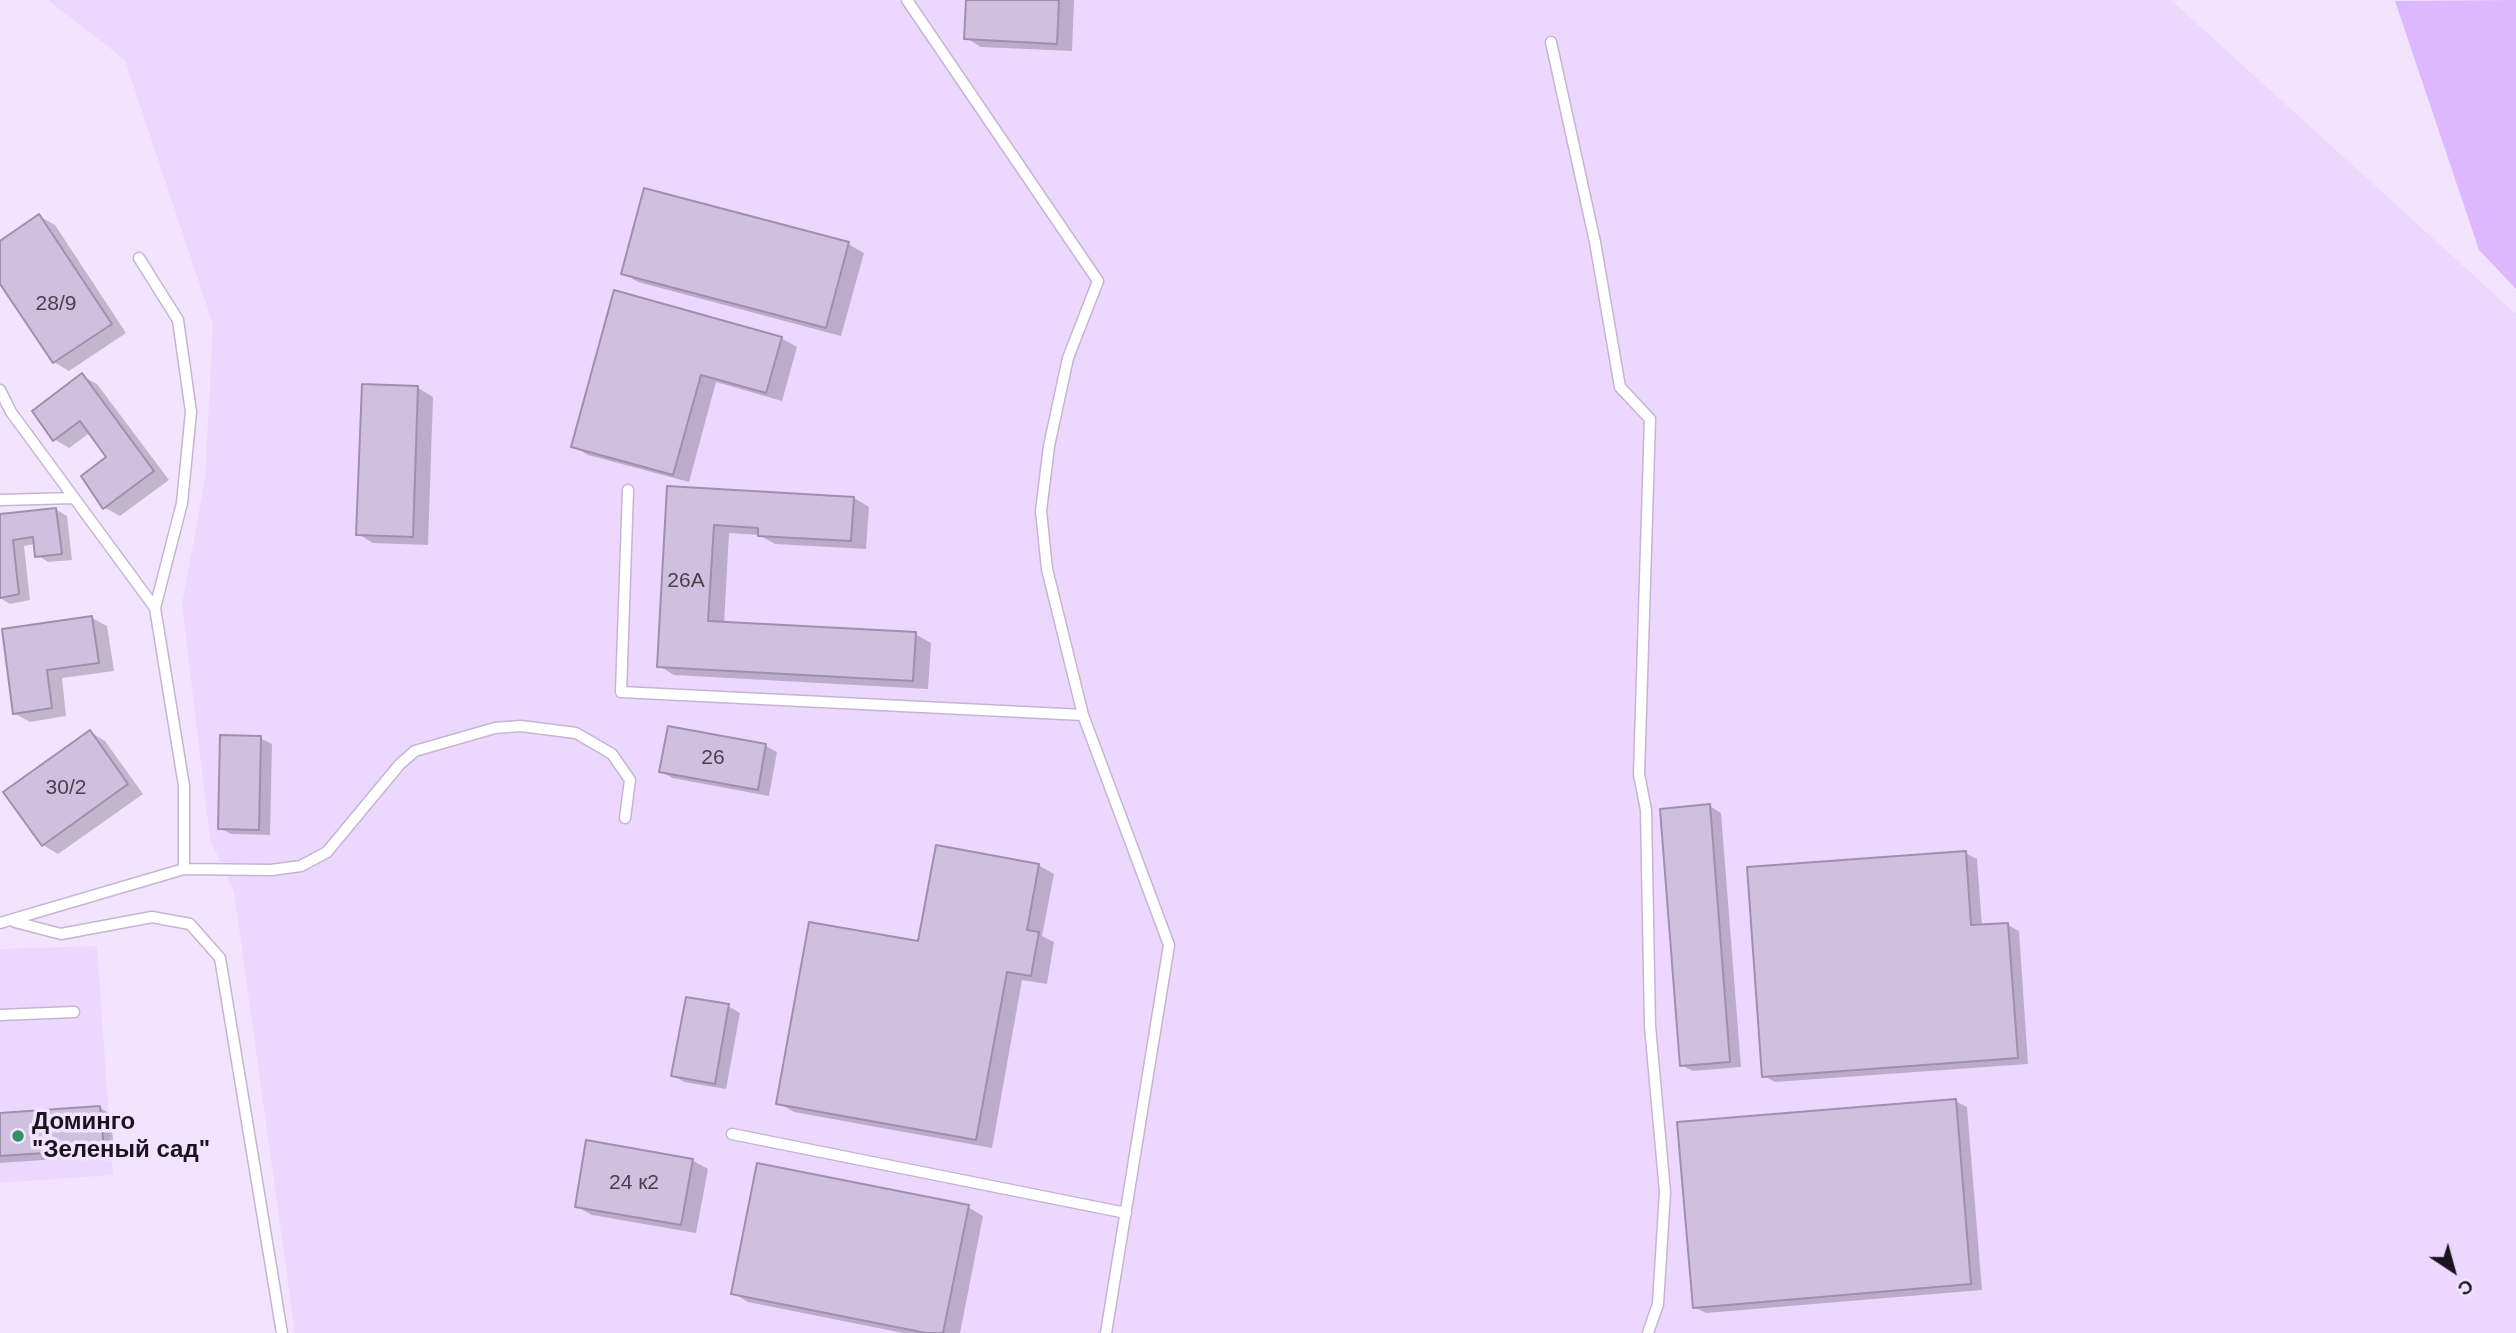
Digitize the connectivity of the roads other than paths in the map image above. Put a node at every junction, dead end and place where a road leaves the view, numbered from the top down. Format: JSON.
{"nodes":[{"id":1,"x":906,"y":0,"type":"edge"},
{"id":2,"x":1551,"y":42,"type":"dead end"},
{"id":3,"x":139,"y":258,"type":"dead end"},
{"id":4,"x":0,"y":390,"type":"edge"},
{"id":5,"x":628,"y":490,"type":"dead end"},
{"id":6,"x":74,"y":498,"type":"junction"},
{"id":7,"x":0,"y":500,"type":"edge"},
{"id":8,"x":155,"y":608,"type":"junction"},
{"id":9,"x":1083,"y":715,"type":"junction"},
{"id":10,"x":625,"y":818,"type":"dead end"},
{"id":11,"x":184,"y":869,"type":"junction"},
{"id":12,"x":14,"y":922,"type":"junction"},
{"id":13,"x":0,"y":923,"type":"edge"},
{"id":14,"x":74,"y":1012,"type":"dead end"},
{"id":15,"x":0,"y":1016,"type":"edge"},
{"id":16,"x":732,"y":1135,"type":"dead end"},
{"id":17,"x":1126,"y":1213,"type":"junction"},
{"id":18,"x":282,"y":1333,"type":"edge"},
{"id":19,"x":1106,"y":1333,"type":"edge"},
{"id":20,"x":1648,"y":1333,"type":"edge"}],
"edges":[{"from":1,"to":9,"type":"lane"},
{"from":2,"to":20,"type":"lane"},
{"from":3,"to":8,"type":"lane"},
{"from":4,"to":6,"type":"lane"},
{"from":5,"to":9,"type":"lane"},
{"from":6,"to":7,"type":"lane"},
{"from":6,"to":8,"type":"lane"},
{"from":8,"to":11,"type":"lane"},
{"from":9,"to":17,"type":"lane"},
{"from":10,"to":11,"type":"lane"},
{"from":11,"to":12,"type":"lane"},
{"from":12,"to":13,"type":"lane"},
{"from":12,"to":18,"type":"lane"},
{"from":14,"to":15,"type":"lane"},
{"from":16,"to":17,"type":"lane"},
{"from":17,"to":19,"type":"lane"}]}
